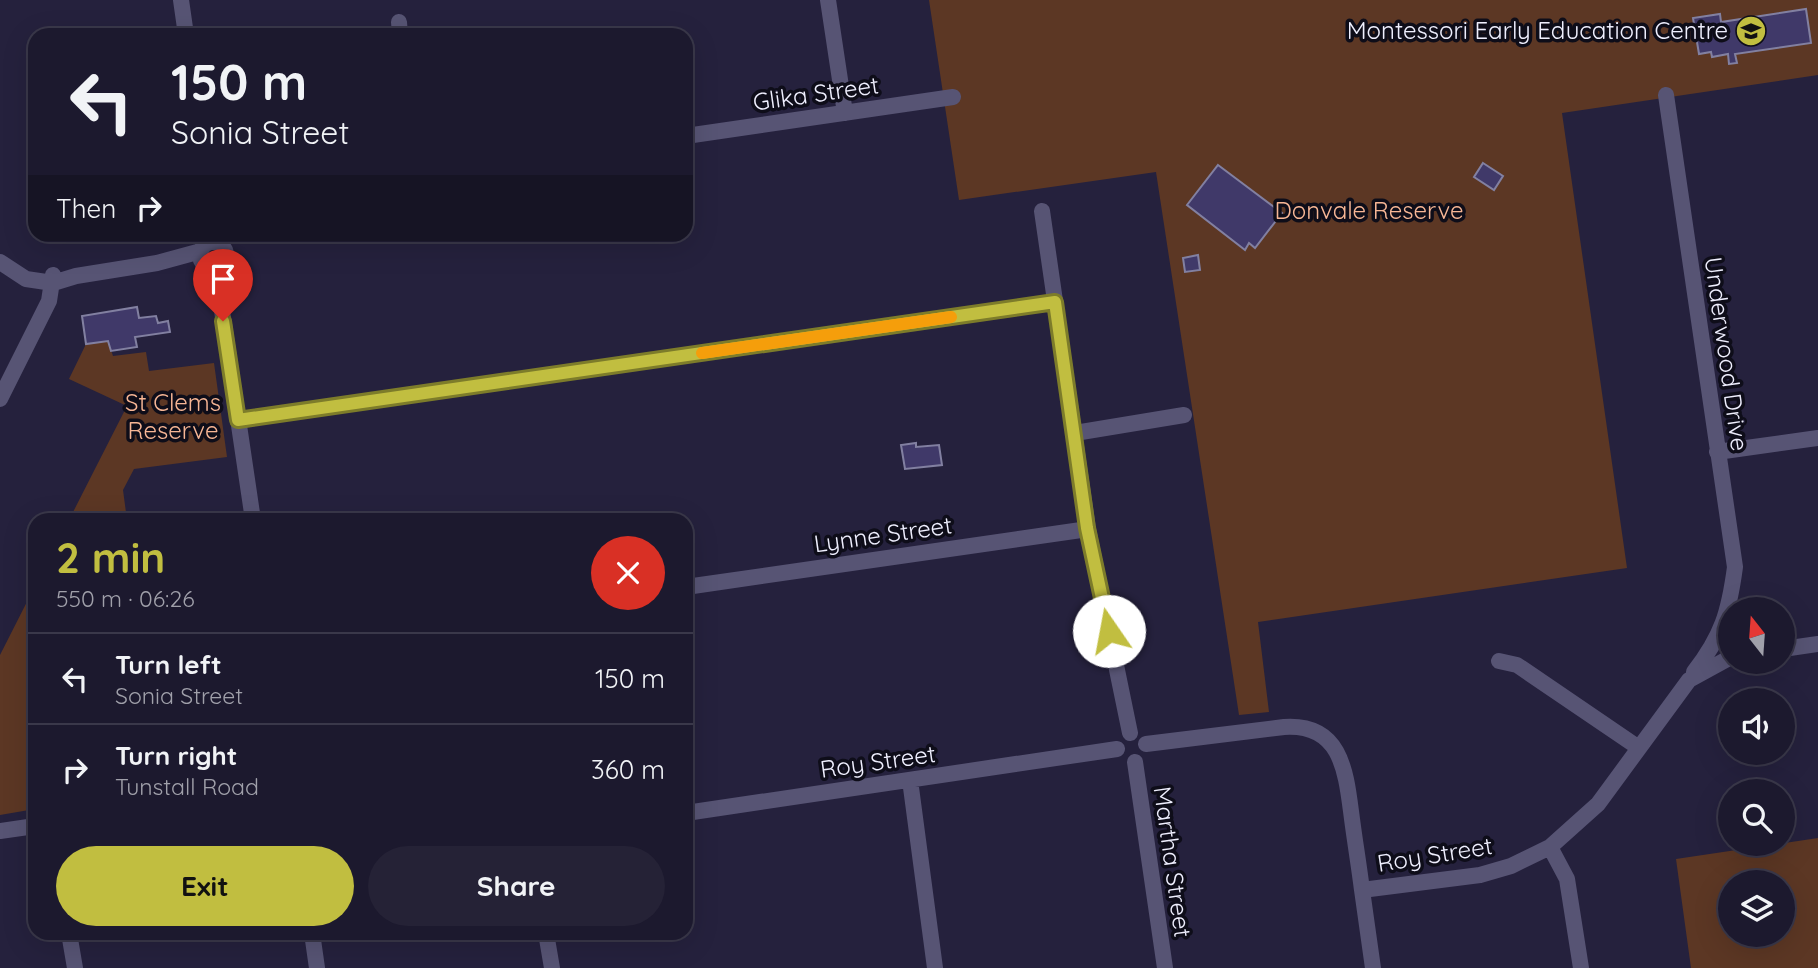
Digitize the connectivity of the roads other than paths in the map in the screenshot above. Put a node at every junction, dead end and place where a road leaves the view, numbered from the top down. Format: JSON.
{"nodes":[{"id":1,"x":181,"y":0,"type":"edge"},
{"id":2,"x":828,"y":0,"type":"edge"},
{"id":3,"x":185,"y":28,"type":"edge"},
{"id":4,"x":1666,"y":94,"type":"dead end"},
{"id":5,"x":953,"y":97,"type":"dead end"},
{"id":6,"x":845,"y":113,"type":"junction"},
{"id":7,"x":693,"y":135,"type":"edge"},
{"id":8,"x":1042,"y":211,"type":"dead end"},
{"id":9,"x":210,"y":250,"type":"edge"},
{"id":10,"x":0,"y":261,"type":"edge"},
{"id":11,"x":53,"y":279,"type":"junction"},
{"id":12,"x":1055,"y":302,"type":"junction"},
{"id":13,"x":0,"y":399,"type":"edge"},
{"id":14,"x":1184,"y":415,"type":"dead end"},
{"id":15,"x":238,"y":420,"type":"junction"},
{"id":16,"x":1075,"y":433,"type":"junction"},
{"id":17,"x":1818,"y":438,"type":"edge"},
{"id":18,"x":1717,"y":452,"type":"junction"},
{"id":19,"x":252,"y":513,"type":"edge"},
{"id":20,"x":1087,"y":528,"type":"junction"},
{"id":21,"x":693,"y":586,"type":"edge"},
{"id":22,"x":1732,"y":597,"type":"edge"},
{"id":23,"x":1718,"y":639,"type":"edge"},
{"id":24,"x":1818,"y":644,"type":"edge"},
{"id":25,"x":1796,"y":647,"type":"edge"},
{"id":26,"x":1499,"y":661,"type":"dead end"},
{"id":27,"x":1718,"y":664,"type":"edge"},
{"id":28,"x":1689,"y":680,"type":"junction"},
{"id":29,"x":1130,"y":733,"type":"junction"},
{"id":30,"x":1146,"y":744,"type":"junction"},
{"id":31,"x":1639,"y":748,"type":"junction"},
{"id":32,"x":1117,"y":749,"type":"junction"},
{"id":33,"x":1135,"y":761,"type":"junction"},
{"id":34,"x":910,"y":780,"type":"junction"},
{"id":35,"x":693,"y":812,"type":"edge"},
{"id":36,"x":28,"y":827,"type":"edge"},
{"id":37,"x":0,"y":831,"type":"edge"},
{"id":38,"x":1550,"y":847,"type":"junction"},
{"id":39,"x":1362,"y":890,"type":"junction"},
{"id":40,"x":70,"y":940,"type":"edge"},
{"id":41,"x":313,"y":940,"type":"edge"},
{"id":42,"x":547,"y":940,"type":"edge"},
{"id":43,"x":75,"y":968,"type":"edge"},
{"id":44,"x":317,"y":968,"type":"edge"},
{"id":45,"x":552,"y":968,"type":"edge"},
{"id":46,"x":935,"y":968,"type":"edge"},
{"id":47,"x":1165,"y":968,"type":"edge"},
{"id":48,"x":1373,"y":968,"type":"edge"},
{"id":49,"x":1581,"y":968,"type":"edge"}],
"edges":[{"from":1,"to":3,"type":"street"},
{"from":2,"to":6,"type":"street"},
{"from":4,"to":18,"type":"street","name":"Underwood Drive"},
{"from":5,"to":6,"type":"street","name":"Glika Street"},
{"from":6,"to":7,"type":"street","name":"Glika Street"},
{"from":8,"to":12,"type":"street"},
{"from":9,"to":11,"type":"street"},
{"from":9,"to":15,"type":"street"},
{"from":10,"to":11,"type":"street"},
{"from":11,"to":13,"type":"street"},
{"from":12,"to":15,"type":"street"},
{"from":12,"to":16,"type":"street"},
{"from":14,"to":16,"type":"street"},
{"from":15,"to":19,"type":"street"},
{"from":16,"to":20,"type":"street"},
{"from":17,"to":18,"type":"street"},
{"from":18,"to":22,"type":"street","name":"Underwood Drive"},
{"from":20,"to":21,"type":"street","name":"Lynne Street"},
{"from":20,"to":29,"type":"street"},
{"from":23,"to":28,"type":"street","name":"Roy Street"},
{"from":24,"to":25,"type":"street"},
{"from":26,"to":31,"type":"street"},
{"from":27,"to":28,"type":"street","name":"Roy Street"},
{"from":28,"to":31,"type":"street","name":"Roy Street"},
{"from":29,"to":30,"type":"street"},
{"from":29,"to":32,"type":"street"},
{"from":30,"to":33,"type":"street"},
{"from":30,"to":39,"type":"street","name":"Roy Street"},
{"from":31,"to":38,"type":"street","name":"Roy Street"},
{"from":32,"to":33,"type":"street"},
{"from":32,"to":34,"type":"street","name":"Roy Street"},
{"from":33,"to":47,"type":"street","name":"Martha Street"},
{"from":34,"to":35,"type":"street","name":"Roy Street"},
{"from":34,"to":46,"type":"street"},
{"from":36,"to":37,"type":"street"},
{"from":38,"to":39,"type":"street","name":"Roy Street"},
{"from":38,"to":49,"type":"street"},
{"from":39,"to":48,"type":"street"},
{"from":40,"to":43,"type":"street"},
{"from":41,"to":44,"type":"street"},
{"from":42,"to":45,"type":"street"}]}
